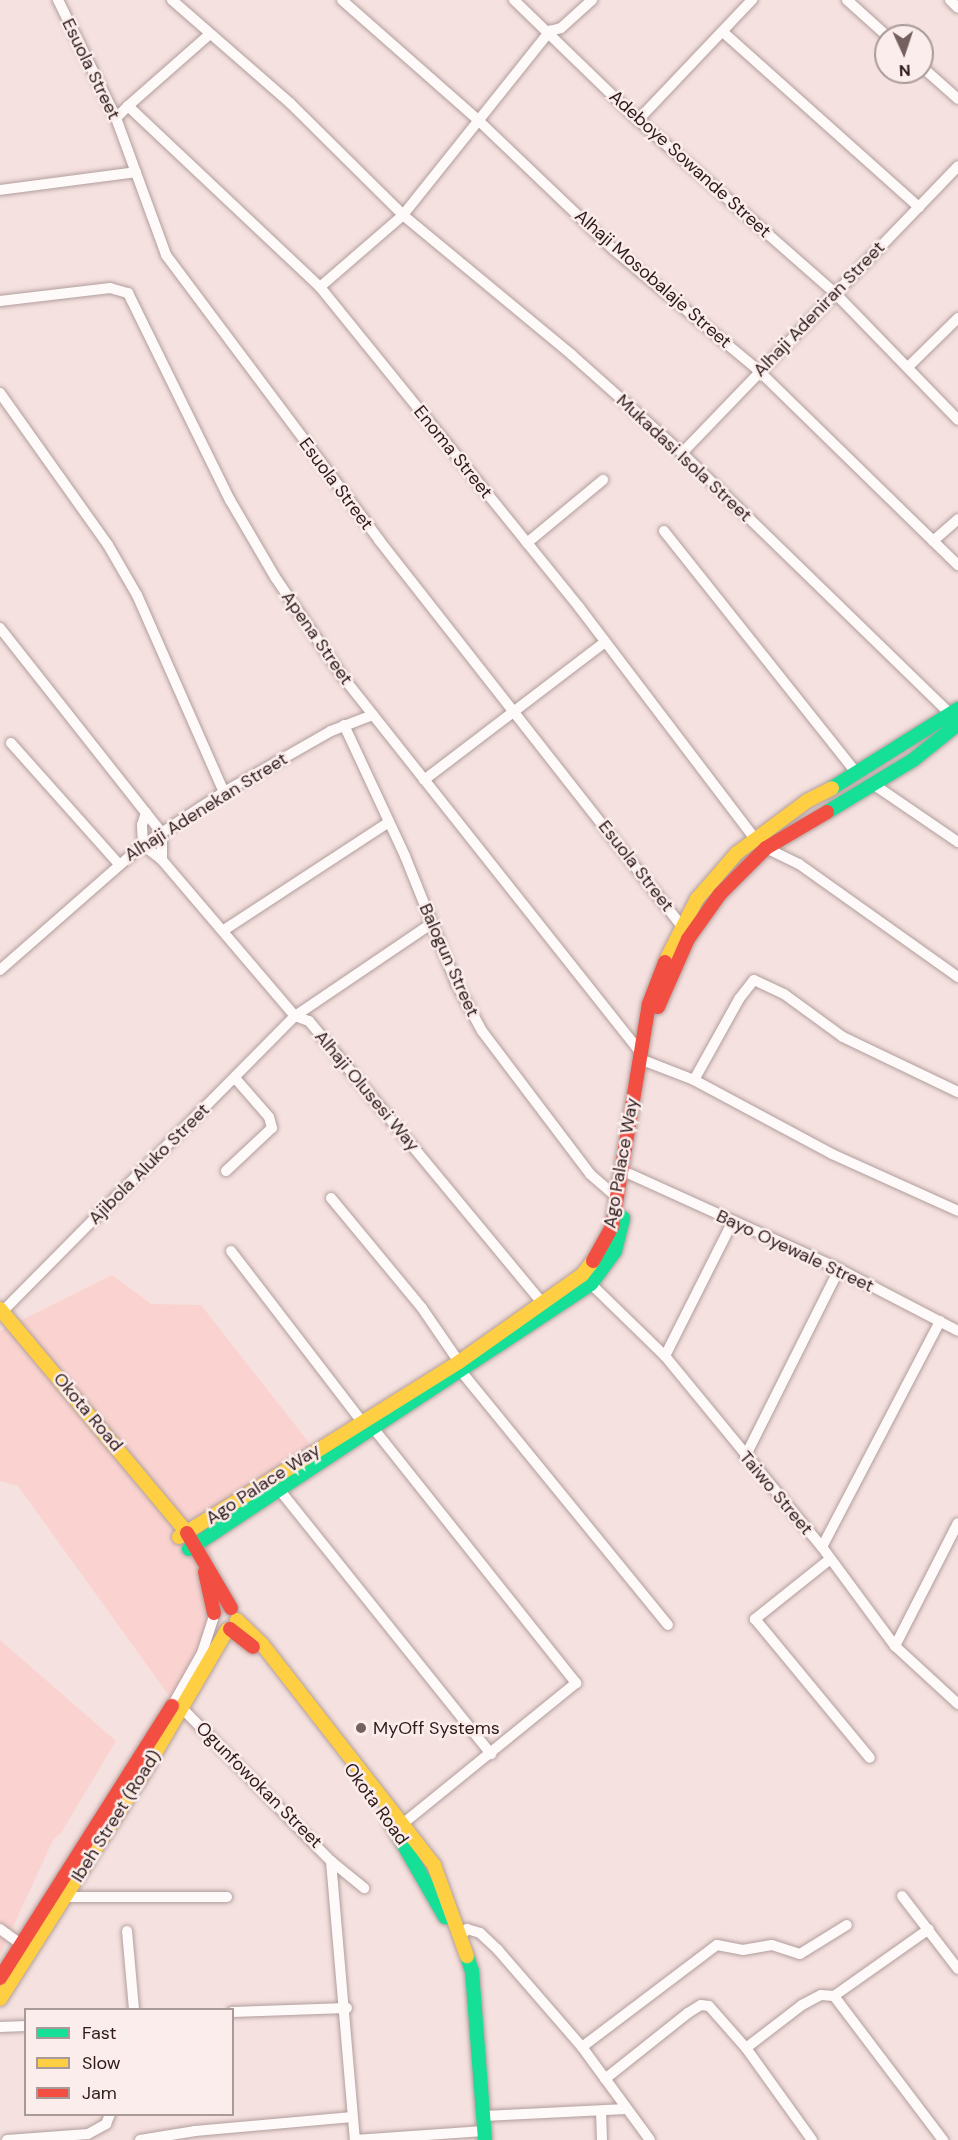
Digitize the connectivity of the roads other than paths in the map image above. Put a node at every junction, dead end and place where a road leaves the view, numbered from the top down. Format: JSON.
{"nodes":[{"id":1,"x":58,"y":0,"type":"edge"},
{"id":2,"x":172,"y":0,"type":"edge"},
{"id":3,"x":342,"y":0,"type":"edge"},
{"id":4,"x":514,"y":0,"type":"edge"},
{"id":5,"x":592,"y":0,"type":"edge"},
{"id":6,"x":752,"y":0,"type":"edge"},
{"id":7,"x":847,"y":0,"type":"edge"},
{"id":8,"x":950,"y":0,"type":"edge"},
{"id":9,"x":958,"y":8,"type":"edge"},
{"id":10,"x":874,"y":24,"type":"edge"},
{"id":11,"x":559,"y":28,"type":"junction"},
{"id":12,"x":723,"y":32,"type":"junction"},
{"id":13,"x":210,"y":34,"type":"junction"},
{"id":14,"x":934,"y":78,"type":"edge"},
{"id":15,"x":958,"y":99,"type":"edge"},
{"id":16,"x":129,"y":106,"type":"junction"},
{"id":17,"x":116,"y":118,"type":"junction"},
{"id":18,"x":478,"y":120,"type":"junction"},
{"id":19,"x":638,"y":120,"type":"junction"},
{"id":20,"x":958,"y":166,"type":"edge"},
{"id":21,"x":136,"y":172,"type":"junction"},
{"id":22,"x":0,"y":190,"type":"edge"},
{"id":23,"x":920,"y":207,"type":"junction"},
{"id":24,"x":403,"y":215,"type":"junction"},
{"id":25,"x":320,"y":287,"type":"junction"},
{"id":26,"x":834,"y":292,"type":"junction"},
{"id":27,"x":0,"y":301,"type":"edge"},
{"id":28,"x":958,"y":318,"type":"edge"},
{"id":29,"x":908,"y":367,"type":"junction"},
{"id":30,"x":759,"y":371,"type":"junction"},
{"id":31,"x":0,"y":393,"type":"edge"},
{"id":32,"x":958,"y":420,"type":"edge"},
{"id":33,"x":682,"y":453,"type":"junction"},
{"id":34,"x":603,"y":480,"type":"dead end"},
{"id":35,"x":958,"y":519,"type":"edge"},
{"id":36,"x":663,"y":531,"type":"dead end"},
{"id":37,"x":933,"y":541,"type":"junction"},
{"id":38,"x":527,"y":543,"type":"junction"},
{"id":39,"x":958,"y":565,"type":"edge"},
{"id":40,"x":0,"y":628,"type":"edge"},
{"id":41,"x":605,"y":642,"type":"junction"},
{"id":42,"x":516,"y":711,"type":"junction"},
{"id":43,"x":373,"y":715,"type":"junction"},
{"id":44,"x":956,"y":716,"type":"edge"},
{"id":45,"x":344,"y":725,"type":"junction"},
{"id":46,"x":922,"y":735,"type":"junction"},
{"id":47,"x":10,"y":743,"type":"dead end"},
{"id":48,"x":909,"y":743,"type":"junction"},
{"id":49,"x":927,"y":751,"type":"junction"},
{"id":50,"x":913,"y":760,"type":"junction"},
{"id":51,"x":857,"y":774,"type":"junction"},
{"id":52,"x":424,"y":780,"type":"junction"},
{"id":53,"x":873,"y":784,"type":"junction"},
{"id":54,"x":224,"y":792,"type":"junction"},
{"id":55,"x":146,"y":813,"type":"junction"},
{"id":56,"x":389,"y":822,"type":"junction"},
{"id":57,"x":162,"y":833,"type":"junction"},
{"id":58,"x":958,"y":842,"type":"edge"},
{"id":59,"x":761,"y":844,"type":"junction"},
{"id":60,"x":143,"y":845,"type":"junction"},
{"id":61,"x":162,"y":860,"type":"junction"},
{"id":62,"x":118,"y":863,"type":"junction"},
{"id":63,"x":431,"y":924,"type":"junction"},
{"id":64,"x":682,"y":927,"type":"junction"},
{"id":65,"x":224,"y":930,"type":"junction"},
{"id":66,"x":0,"y":970,"type":"edge"},
{"id":67,"x":958,"y":977,"type":"edge"},
{"id":68,"x":295,"y":1016,"type":"junction"},
{"id":69,"x":642,"y":1056,"type":"junction"},
{"id":70,"x":235,"y":1077,"type":"junction"},
{"id":71,"x":694,"y":1080,"type":"junction"},
{"id":72,"x":958,"y":1092,"type":"edge"},
{"id":73,"x":226,"y":1171,"type":"dead end"},
{"id":74,"x":630,"y":1174,"type":"junction"},
{"id":75,"x":331,"y":1198,"type":"dead end"},
{"id":76,"x":618,"y":1198,"type":"junction"},
{"id":77,"x":958,"y":1211,"type":"edge"},
{"id":78,"x":733,"y":1221,"type":"junction"},
{"id":79,"x":231,"y":1251,"type":"dead end"},
{"id":80,"x":839,"y":1269,"type":"junction"},
{"id":81,"x":591,"y":1284,"type":"junction"},
{"id":82,"x":542,"y":1303,"type":"junction"},
{"id":83,"x":1,"y":1313,"type":"edge"},
{"id":84,"x":940,"y":1321,"type":"junction"},
{"id":85,"x":958,"y":1330,"type":"edge"},
{"id":86,"x":665,"y":1356,"type":"junction"},
{"id":87,"x":460,"y":1366,"type":"junction"},
{"id":88,"x":368,"y":1428,"type":"junction"},
{"id":89,"x":745,"y":1457,"type":"junction"},
{"id":90,"x":278,"y":1488,"type":"junction"},
{"id":91,"x":958,"y":1524,"type":"edge"},
{"id":92,"x":188,"y":1540,"type":"junction"},
{"id":93,"x":822,"y":1547,"type":"junction"},
{"id":94,"x":829,"y":1560,"type":"junction"},
{"id":95,"x":214,"y":1616,"type":"junction"},
{"id":96,"x":231,"y":1622,"type":"junction"},
{"id":97,"x":668,"y":1624,"type":"dead end"},
{"id":98,"x":895,"y":1646,"type":"junction"},
{"id":99,"x":958,"y":1704,"type":"edge"},
{"id":100,"x":177,"y":1707,"type":"junction"},
{"id":101,"x":491,"y":1754,"type":"junction"},
{"id":102,"x":870,"y":1758,"type":"dead end"},
{"id":103,"x":404,"y":1823,"type":"junction"},
{"id":104,"x":332,"y":1861,"type":"junction"},
{"id":105,"x":364,"y":1888,"type":"dead end"},
{"id":106,"x":902,"y":1896,"type":"dead end"},
{"id":107,"x":66,"y":1897,"type":"junction"},
{"id":108,"x":226,"y":1897,"type":"dead end"},
{"id":109,"x":847,"y":1926,"type":"dead end"},
{"id":110,"x":0,"y":1929,"type":"edge"},
{"id":111,"x":929,"y":1929,"type":"junction"},
{"id":112,"x":127,"y":1931,"type":"dead end"},
{"id":113,"x":462,"y":1935,"type":"junction"},
{"id":114,"x":21,"y":1944,"type":"junction"},
{"id":115,"x":958,"y":1970,"type":"edge"},
{"id":116,"x":0,"y":1978,"type":"edge"},
{"id":117,"x":834,"y":1996,"type":"junction"},
{"id":118,"x":0,"y":2000,"type":"edge"},
{"id":119,"x":134,"y":2008,"type":"edge"},
{"id":120,"x":346,"y":2008,"type":"junction"},
{"id":121,"x":474,"y":2008,"type":"junction"},
{"id":122,"x":234,"y":2012,"type":"edge"},
{"id":123,"x":24,"y":2026,"type":"edge"},
{"id":124,"x":0,"y":2027,"type":"edge"},
{"id":125,"x":582,"y":2047,"type":"junction"},
{"id":126,"x":746,"y":2048,"type":"junction"},
{"id":127,"x":605,"y":2079,"type":"junction"},
{"id":128,"x":626,"y":2109,"type":"junction"},
{"id":129,"x":601,"y":2111,"type":"junction"},
{"id":130,"x":110,"y":2116,"type":"edge"},
{"id":131,"x":484,"y":2116,"type":"junction"},
{"id":132,"x":352,"y":2117,"type":"junction"},
{"id":133,"x":484,"y":2135,"type":"edge"},
{"id":134,"x":7,"y":2140,"type":"edge"},
{"id":135,"x":140,"y":2140,"type":"edge"},
{"id":136,"x":355,"y":2140,"type":"edge"},
{"id":137,"x":602,"y":2140,"type":"edge"},
{"id":138,"x":650,"y":2140,"type":"edge"},
{"id":139,"x":812,"y":2140,"type":"edge"},
{"id":140,"x":943,"y":2140,"type":"edge"}],
"edges":[{"from":1,"to":17,"type":"street","name":"Esuola Street"},
{"from":2,"to":13,"type":"street","name":"Mukadasi Isola Street"},
{"from":3,"to":18,"type":"street","name":"Alhaji Mosobalaje Street"},
{"from":4,"to":11,"type":"street","name":"Adeboye Sowande Street"},
{"from":5,"to":11,"type":"street"},
{"from":6,"to":12,"type":"street"},
{"from":7,"to":10,"type":"street"},
{"from":8,"to":9,"type":"street"},
{"from":11,"to":18,"type":"street"},
{"from":11,"to":19,"type":"street","name":"Adeboye Sowande Street"},
{"from":12,"to":19,"type":"street"},
{"from":12,"to":23,"type":"street"},
{"from":13,"to":16,"type":"street"},
{"from":13,"to":24,"type":"street","name":"Mukadasi Isola Street"},
{"from":14,"to":15,"type":"street"},
{"from":16,"to":17,"type":"street"},
{"from":16,"to":25,"type":"street","name":"Enoma Street"},
{"from":17,"to":21,"type":"street","name":"Esuola Street"},
{"from":18,"to":24,"type":"street"},
{"from":18,"to":30,"type":"street","name":"Alhaji Mosobalaje Street"},
{"from":19,"to":26,"type":"street","name":"Adeboye Sowande Street"},
{"from":20,"to":23,"type":"street","name":"Alhaji Adeniran Street"},
{"from":21,"to":22,"type":"street"},
{"from":21,"to":42,"type":"street","name":"Esuola Street"},
{"from":23,"to":26,"type":"street","name":"Alhaji Adeniran Street"},
{"from":24,"to":25,"type":"street"},
{"from":24,"to":33,"type":"street","name":"Mukadasi Isola Street"},
{"from":25,"to":38,"type":"street","name":"Enoma Street"},
{"from":26,"to":29,"type":"street","name":"Adeboye Sowande Street"},
{"from":26,"to":30,"type":"street","name":"Alhaji Adeniran Street"},
{"from":27,"to":43,"type":"street","name":"Apena Street"},
{"from":28,"to":29,"type":"street"},
{"from":29,"to":32,"type":"street","name":"Adeboye Sowande Street"},
{"from":30,"to":33,"type":"street","name":"Alhaji Adeniran Street"},
{"from":30,"to":37,"type":"street","name":"Alhaji Mosobalaje Street"},
{"from":31,"to":54,"type":"street"},
{"from":33,"to":44,"type":"street","name":"Mukadasi Isola Street"},
{"from":34,"to":38,"type":"street"},
{"from":35,"to":37,"type":"street"},
{"from":36,"to":51,"type":"street"},
{"from":37,"to":39,"type":"street","name":"Alhaji Mosobalaje Street"},
{"from":38,"to":41,"type":"street","name":"Enoma Street"},
{"from":40,"to":55,"type":"street"},
{"from":41,"to":42,"type":"street"},
{"from":41,"to":59,"type":"street","name":"Enoma Street"},
{"from":42,"to":52,"type":"street"},
{"from":42,"to":64,"type":"street","name":"Esuola Street"},
{"from":43,"to":45,"type":"street","name":"Alhaji Adenekan Street"},
{"from":43,"to":52,"type":"street","name":"Apena Street"},
{"from":44,"to":46,"type":"main road","name":"Ago Palace Way"},
{"from":44,"to":49,"type":"main road","name":"Ago Palace Way"},
{"from":45,"to":54,"type":"street","name":"Alhaji Adenekan Street"},
{"from":45,"to":56,"type":"street","name":"Balogun Street"},
{"from":46,"to":48,"type":"main road","name":"Ago Palace Way"},
{"from":46,"to":49,"type":"main road"},
{"from":47,"to":62,"type":"street"},
{"from":48,"to":50,"type":"main road"},
{"from":48,"to":51,"type":"main road","name":"Ago Palace Way"},
{"from":49,"to":50,"type":"main road","name":"Ago Palace Way"},
{"from":50,"to":53,"type":"main road","name":"Ago Palace Way"},
{"from":51,"to":59,"type":"main road","name":"Ago Palace Way"},
{"from":52,"to":69,"type":"street","name":"Apena Street"},
{"from":53,"to":58,"type":"street"},
{"from":53,"to":59,"type":"main road","name":"Ago Palace Way"},
{"from":54,"to":57,"type":"street","name":"Alhaji Adenekan Street"},
{"from":55,"to":57,"type":"street"},
{"from":55,"to":60,"type":"street"},
{"from":56,"to":63,"type":"street","name":"Balogun Street"},
{"from":56,"to":65,"type":"street"},
{"from":57,"to":60,"type":"street","name":"Alhaji Adenekan Street"},
{"from":57,"to":61,"type":"street"},
{"from":59,"to":64,"type":"main road","name":"Ago Palace Way"},
{"from":59,"to":67,"type":"street"},
{"from":59,"to":69,"type":"main road","name":"Ago Palace Way"},
{"from":60,"to":61,"type":"street","name":"Alhaji Olusesi Way"},
{"from":60,"to":62,"type":"street","name":"Alhaji Adenekan Street"},
{"from":61,"to":65,"type":"street","name":"Alhaji Olusesi Way"},
{"from":62,"to":66,"type":"street","name":"Alhaji Adenekan Street"},
{"from":63,"to":68,"type":"street","name":"Ajibola Aluko Street"},
{"from":63,"to":76,"type":"street","name":"Balogun Street"},
{"from":64,"to":69,"type":"main road","name":"Ago Palace Way"},
{"from":65,"to":68,"type":"street","name":"Alhaji Olusesi Way"},
{"from":68,"to":70,"type":"street","name":"Ajibola Aluko Street"},
{"from":68,"to":82,"type":"street","name":"Alhaji Olusesi Way"},
{"from":69,"to":71,"type":"street"},
{"from":69,"to":74,"type":"main road","name":"Ago Palace Way"},
{"from":69,"to":76,"type":"main road","name":"Ago Palace Way"},
{"from":70,"to":73,"type":"street"},
{"from":70,"to":83,"type":"street","name":"Ajibola Aluko Street"},
{"from":71,"to":72,"type":"street"},
{"from":71,"to":77,"type":"street"},
{"from":74,"to":78,"type":"street","name":"Bayo Oyewale Street"},
{"from":74,"to":81,"type":"main road","name":"Ago Palace Way"},
{"from":75,"to":87,"type":"street"},
{"from":76,"to":82,"type":"main road","name":"Ago Palace Way"},
{"from":78,"to":80,"type":"street","name":"Bayo Oyewale Street"},
{"from":78,"to":86,"type":"street"},
{"from":79,"to":88,"type":"street"},
{"from":80,"to":84,"type":"street","name":"Bayo Oyewale Street"},
{"from":80,"to":89,"type":"street"},
{"from":81,"to":86,"type":"street","name":"Taiwo Street"},
{"from":81,"to":87,"type":"main road","name":"Ago Palace Way"},
{"from":82,"to":87,"type":"main road","name":"Ago Palace Way"},
{"from":83,"to":92,"type":"main road","name":"Okota Road"},
{"from":84,"to":85,"type":"street","name":"Bayo Oyewale Street"},
{"from":84,"to":93,"type":"street"},
{"from":86,"to":89,"type":"street","name":"Taiwo Street"},
{"from":87,"to":88,"type":"main road","name":"Ago Palace Way"},
{"from":87,"to":97,"type":"street"},
{"from":88,"to":90,"type":"main road","name":"Ago Palace Way"},
{"from":88,"to":92,"type":"main road","name":"Ago Palace Way"},
{"from":88,"to":101,"type":"street"},
{"from":89,"to":93,"type":"street","name":"Taiwo Street"},
{"from":90,"to":92,"type":"main road","name":"Ago Palace Way"},
{"from":90,"to":101,"type":"street"},
{"from":91,"to":98,"type":"street"},
{"from":92,"to":95,"type":"main road","name":"Okota Road"},
{"from":92,"to":96,"type":"main road","name":"Okota Road"},
{"from":93,"to":94,"type":"street","name":"Taiwo Street"},
{"from":94,"to":98,"type":"street","name":"Taiwo Street"},
{"from":94,"to":102,"type":"street"},
{"from":95,"to":96,"type":"main road"},
{"from":95,"to":96,"type":"main road"},
{"from":95,"to":100,"type":"street","name":"Ibeh Street (Road)"},
{"from":96,"to":100,"type":"main road","name":"Ibeh Street (Road)"},
{"from":96,"to":103,"type":"main road","name":"Okota Road"},
{"from":96,"to":121,"type":"main road","name":"Okota Road"},
{"from":98,"to":99,"type":"street","name":"Taiwo Street"},
{"from":100,"to":104,"type":"street","name":"Ogunfowokan Street"},
{"from":100,"to":107,"type":"main road","name":"Ibeh Street (Road)"},
{"from":100,"to":114,"type":"main road","name":"Ibeh Street (Road)"},
{"from":101,"to":103,"type":"street"},
{"from":103,"to":113,"type":"main road","name":"Okota Road"},
{"from":104,"to":105,"type":"street"},
{"from":104,"to":120,"type":"street","name":"Ogunfowokan Street"},
{"from":106,"to":111,"type":"street"},
{"from":107,"to":108,"type":"street"},
{"from":107,"to":118,"type":"main road","name":"Ibeh Street (Road)"},
{"from":109,"to":125,"type":"street"},
{"from":110,"to":114,"type":"street"},
{"from":111,"to":115,"type":"street"},
{"from":111,"to":117,"type":"street"},
{"from":112,"to":119,"type":"street"},
{"from":113,"to":121,"type":"main road","name":"Okota Road"},
{"from":113,"to":125,"type":"street"},
{"from":114,"to":116,"type":"main road","name":"Ibeh Street (Road)"},
{"from":117,"to":126,"type":"street"},
{"from":117,"to":140,"type":"street"},
{"from":120,"to":122,"type":"street"},
{"from":120,"to":132,"type":"street","name":"Ogunfowokan Street"},
{"from":121,"to":131,"type":"main road","name":"Okota Road"},
{"from":123,"to":124,"type":"street"},
{"from":125,"to":127,"type":"street"},
{"from":126,"to":127,"type":"street"},
{"from":126,"to":139,"type":"street"},
{"from":127,"to":128,"type":"street"},
{"from":128,"to":129,"type":"street"},
{"from":128,"to":138,"type":"street"},
{"from":129,"to":131,"type":"street"},
{"from":129,"to":137,"type":"street"},
{"from":130,"to":134,"type":"street"},
{"from":131,"to":133,"type":"main road","name":"Okota Road"},
{"from":132,"to":135,"type":"street"},
{"from":132,"to":136,"type":"street","name":"Ogunfowokan Street"},
{"from":133,"to":136,"type":"street"}]}
